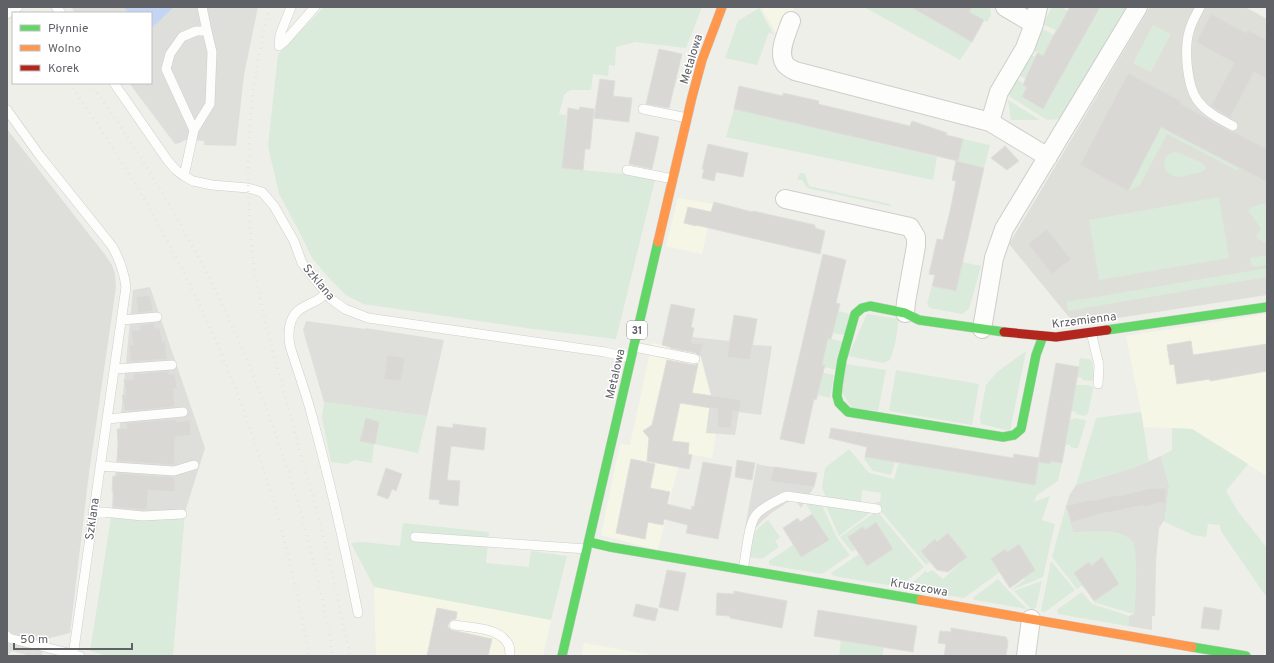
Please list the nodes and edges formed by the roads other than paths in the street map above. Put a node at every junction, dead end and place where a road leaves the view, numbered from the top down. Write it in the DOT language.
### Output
graph roads {
  1 [pos="18,7"];
  2 [pos="202,7"];
  3 [pos="207,7"];
  4 [pos="291,7"];
  5 [pos="315,7"];
  6 [pos="722,7"];
  7 [pos="1005,7"];
  8 [pos="1038,7"];
  9 [pos="1138,7"];
  10 [pos="1200,7"];
  11 [pos="7,14"];
  12 [pos="791,21"];
  13 [pos="1034,24"];
  14 [pos="206,30"];
  15 [pos="115,84"];
  16 [pos="643,109"];
  17 [pos="7,110"];
  18 [pos="687,118"];
  19 [pos="990,122"];
  20 [pos="1233,126"];
  21 [pos="194,130"];
  22 [pos="1048,157"];
  23 [pos="627,170"];
  24 [pos="184,176"];
  25 [pos="673,179"];
  26 [pos="785,198"];
  27 [pos="326,293"];
  28 [pos="1267,307"];
  29 [pos="905,314"];
  30 [pos="157,317"];
  31 [pos="122,320"];
  32 [pos="982,329"];
  33 [pos="1091,332"];
  34 [pos="1043,336"];
  35 [pos="634,347"];
  36 [pos="631,358"];
  37 [pos="695,359"];
  38 [pos="172,365"];
  39 [pos="115,369"];
  40 [pos="1098,384"];
  41 [pos="183,412"];
  42 [pos="107,419"];
  43 [pos="194,465"];
  44 [pos="100,466"];
  45 [pos="877,509"];
  46 [pos="93,511"];
  47 [pos="182,514"];
  48 [pos="414,537"];
  49 [pos="588,546"];
  50 [pos="744,570"];
  51 [pos="358,613"];
  52 [pos="1031,618"];
  53 [pos="454,625"];
  54 [pos="7,636"];
  55 [pos="75,655"];
  56 [pos="510,656"];
  57 [pos="562,656"];
  58 [pos="1026,656"];
  59 [pos="1246,656"];
  1 -- 11 [label="lane"];
  2 -- 14 [label="lane"];
  3 -- 14 [label="lane"];
  4 -- 5 [label="lane"];
  6 -- 18 [label="street, Metalowa / 31"];
  7 -- 13 [label="street"];
  8 -- 13 [label="street"];
  9 -- 22 [label="street"];
  10 -- 20 [label="lane"];
  12 -- 19 [label="street"];
  13 -- 19 [label="street"];
  14 -- 21 [label="lane"];
  14 -- 21 [label="lane"];
  15 -- 24 [label="lane, Szklana"];
  16 -- 18 [label="lane"];
  17 -- 31 [label="lane, Szklana"];
  18 -- 25 [label="street, Metalowa / 31"];
  19 -- 22 [label="street"];
  21 -- 24 [label="lane"];
  22 -- 32 [label="street"];
  23 -- 25 [label="lane"];
  24 -- 27 [label="lane, Szklana"];
  25 -- 35 [label="street, Metalowa / 31"];
  26 -- 29 [label="street"];
  27 -- 36 [label="lane, Szklana"];
  27 -- 51 [label="lane"];
  28 -- 33 [label="street, Krzemienna"];
  29 -- 32 [label="street, Krzemienna"];
  29 -- 34 [label="street, Krzemienna"];
  30 -- 31 [label="lane"];
  31 -- 39 [label="lane, Szklana"];
  32 -- 34 [label="street, Krzemienna"];
  33 -- 34 [label="street, Krzemienna"];
  33 -- 40 [label="lane"];
  35 -- 36 [label="street, Metalowa / 31"];
  35 -- 37 [label="lane"];
  36 -- 49 [label="street, Metalowa / 31"];
  38 -- 39 [label="lane"];
  39 -- 42 [label="lane, Szklana"];
  41 -- 42 [label="lane"];
  42 -- 44 [label="lane, Szklana"];
  43 -- 44 [label="lane"];
  44 -- 46 [label="lane, Szklana"];
  45 -- 50 [label="lane"];
  46 -- 47 [label="lane"];
  46 -- 55 [label="lane, Szklana"];
  48 -- 49 [label="lane"];
  49 -- 50 [label="street, Kruszcowa"];
  49 -- 57 [label="street, Metalowa / 31"];
  50 -- 52 [label="street, Kruszcowa"];
  52 -- 58 [label="street"];
  52 -- 59 [label="street, Kruszcowa"];
  53 -- 56 [label="lane"];
  54 -- 55 [label="lane"];
}
